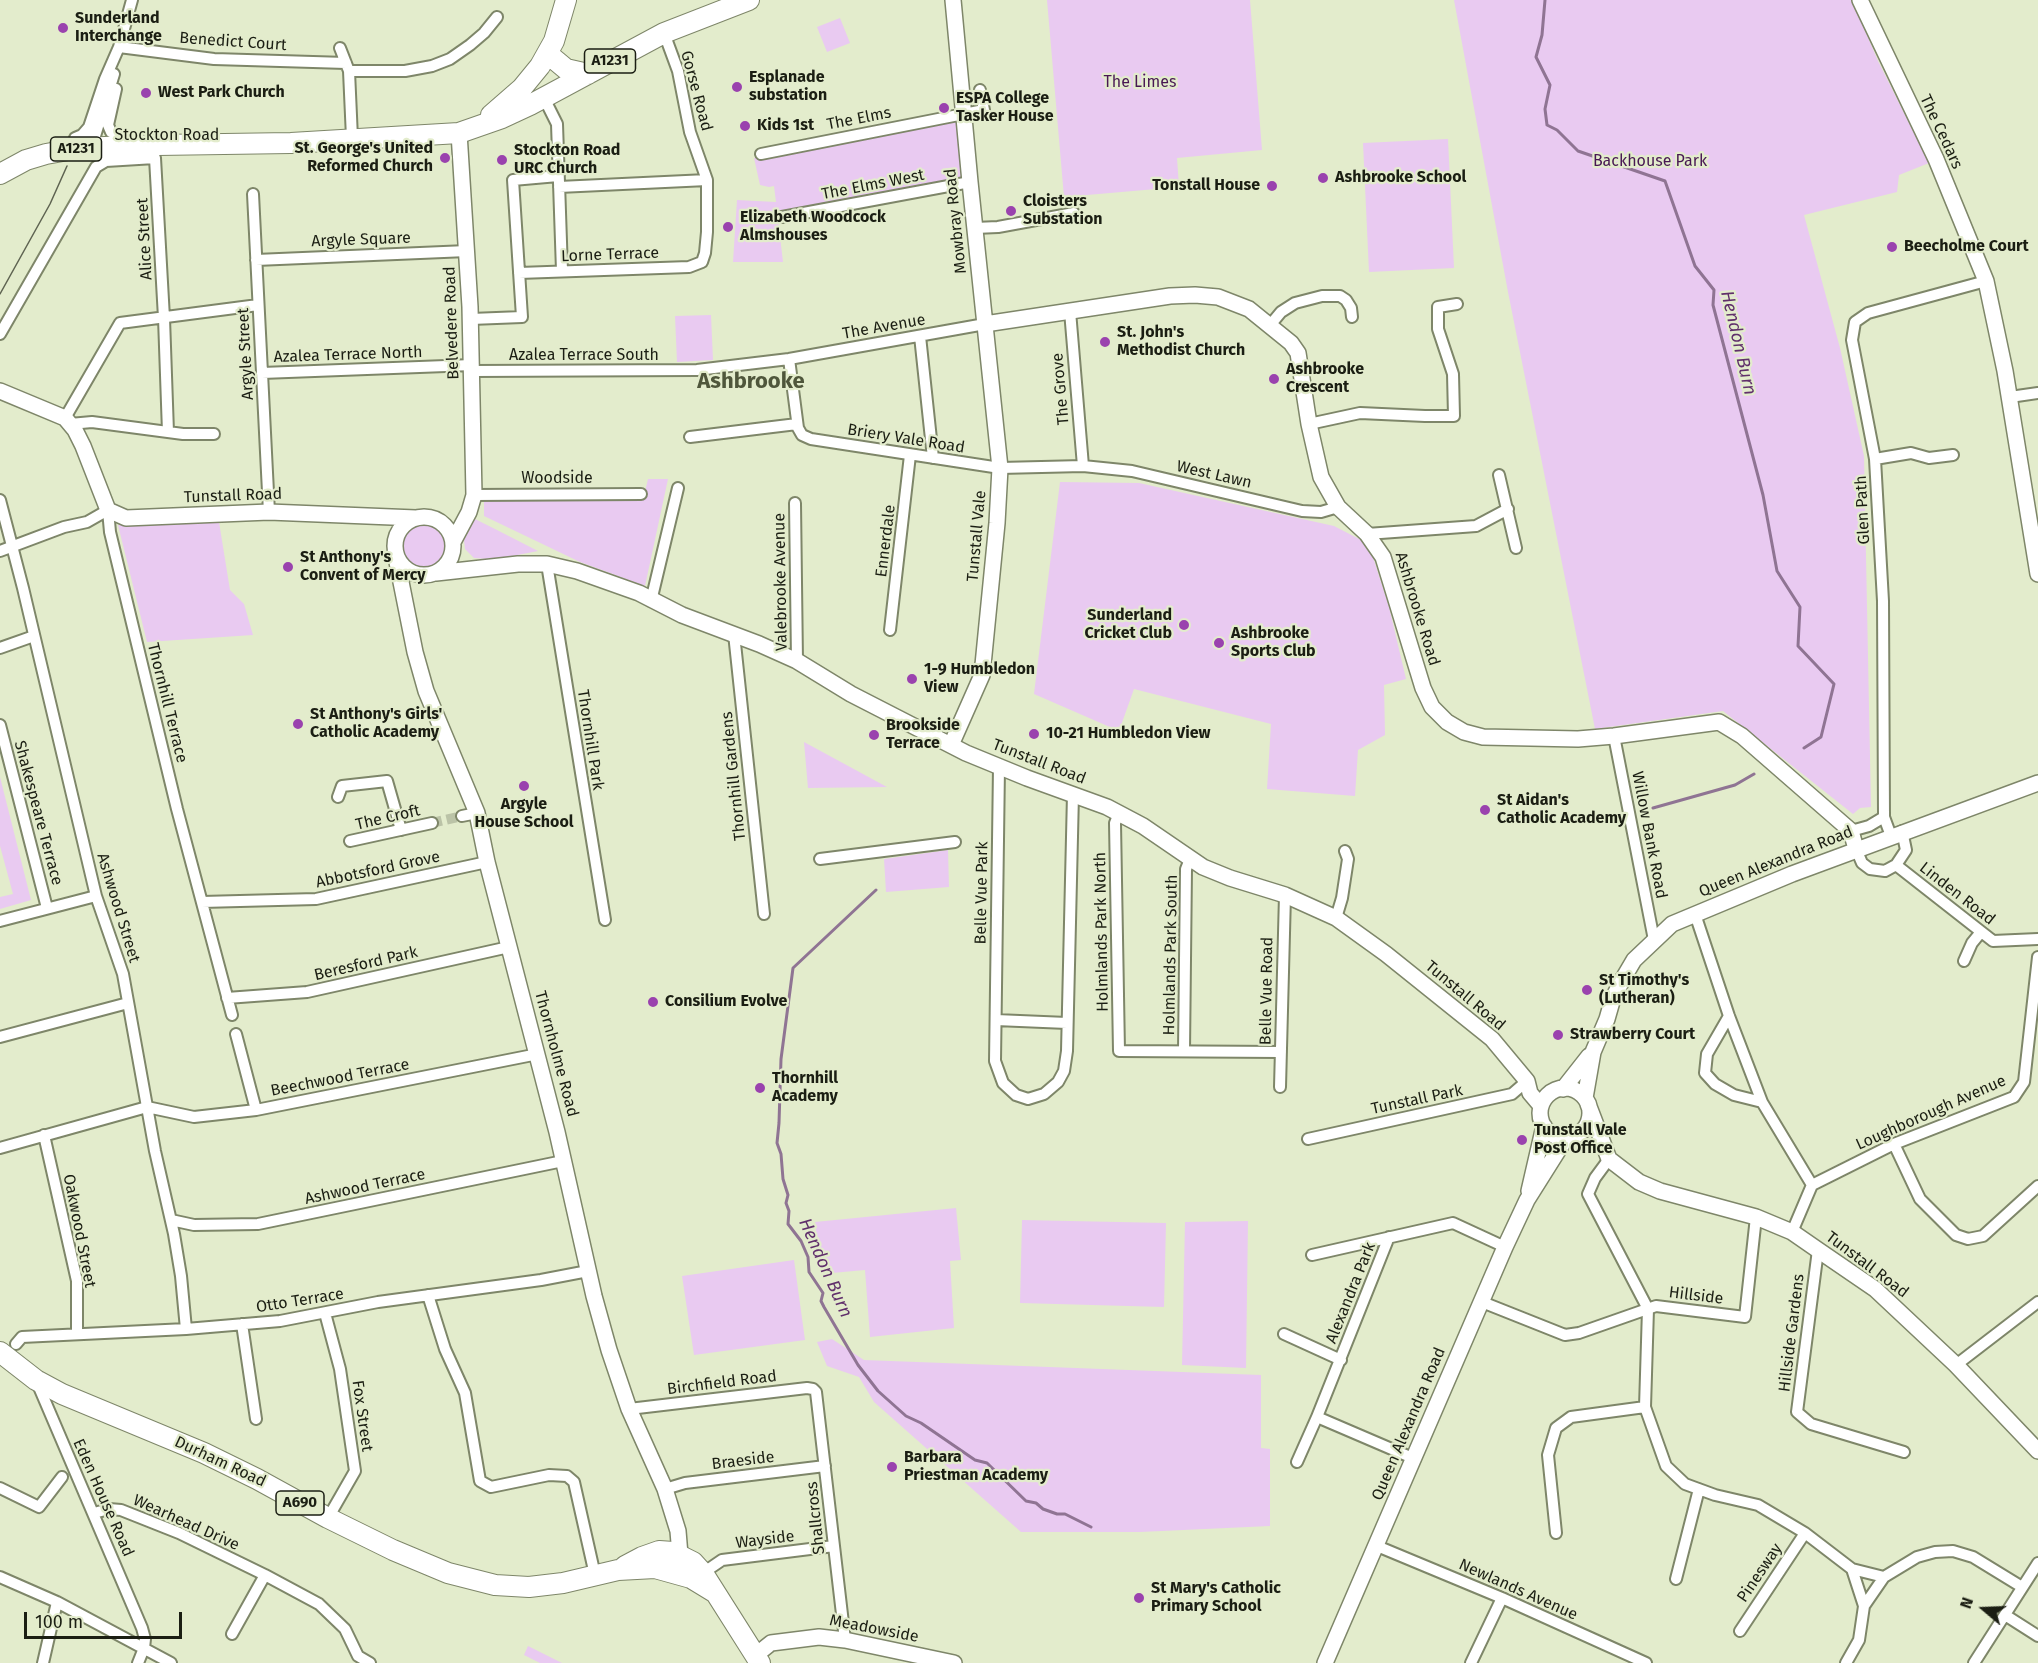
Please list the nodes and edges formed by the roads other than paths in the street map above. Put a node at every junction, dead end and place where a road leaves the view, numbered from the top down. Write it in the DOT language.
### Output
graph roads {
  1 [pos="132,0"];
  2 [pos="566,0"];
  3 [pos="749,0"];
  4 [pos="953,0"];
  5 [pos="1860,0"];
  6 [pos="497,17"];
  7 [pos="664,33"];
  8 [pos="118,47"];
  9 [pos="340,48"];
  10 [pos="548,54"];
  11 [pos="348,67"];
  12 [pos="588,74"];
  13 [pos="110,77"];
  14 [pos="980,90"];
  15 [pos="544,98"];
  16 [pos="964,114"];
  17 [pos="467,130"];
  18 [pos="93,139"];
  19 [pos="346,139"];
  20 [pos="761,154"];
  21 [pos="0,165"];
  22 [pos="0,174"];
  23 [pos="707,180"];
  24 [pos="559,181"];
  25 [pos="970,182"];
  26 [pos="253,194"];
  27 [pos="1074,213"];
  28 [pos="782,218"];
  29 [pos="975,228"];
  30 [pos="467,251"];
  31 [pos="256,260"];
  32 [pos="702,262"];
  33 [pos="562,271"];
  34 [pos="519,273"];
  35 [pos="1986,281"];
  36 [pos="1457,304"];
  37 [pos="258,305"];
  38 [pos="1070,310"];
  39 [pos="1352,317"];
  40 [pos="164,318"];
  41 [pos="471,319"];
  42 [pos="985,324"];
  43 [pos="1270,324"];
  44 [pos="0,334"];
  45 [pos="920,336"];
  46 [pos="789,359"];
  47 [pos="472,368"];
  48 [pos="697,370"];
  49 [pos="262,373"];
  50 [pos="0,391"];
  51 [pos="2038,393"];
  52 [pos="2010,397"];
  53 [pos="67,421"];
  54 [pos="797,424"];
  55 [pos="1309,424"];
  56 [pos="168,432"];
  57 [pos="214,434"];
  58 [pos="690,437"];
  59 [pos="910,455"];
  60 [pos="1953,455"];
  61 [pos="933,458"];
  62 [pos="1875,459"];
  63 [pos="1083,466"];
  64 [pos="1000,468"];
  65 [pos="1499,475"];
  66 [pos="678,488"];
  67 [pos="641,494"];
  68 [pos="474,495"];
  69 [pos="0,500"];
  70 [pos="795,503"];
  71 [pos="1338,507"];
  72 [pos="1508,509"];
  73 [pos="108,510"];
  74 [pos="269,512"];
  75 [pos="470,512"];
  76 [pos="361,515"];
  77 [pos="416,518"];
  78 [pos="438,521"];
  79 [pos="1367,534"];
  80 [pos="453,546"];
  81 [pos="13,548"];
  82 [pos="1516,548"];
  83 [pos="0,551"];
  84 [pos="395,552"];
  85 [pos="547,564"];
  86 [pos="491,567"];
  87 [pos="432,574"];
  88 [pos="2038,574"];
  89 [pos="651,601"];
  90 [pos="406,606"];
  91 [pos="890,630"];
  92 [pos="734,634"];
  93 [pos="34,636"];
  94 [pos="0,648"];
  95 [pos="797,661"];
  96 [pos="0,725"];
  97 [pos="1614,736"];
  98 [pos="951,745"];
  99 [pos="999,767"];
  100 [pos="2038,783"];
  101 [pos="1073,794"];
  102 [pos="338,797"];
  103 [pos="1119,813"];
  104 [pos="1884,817"];
  105 [pos="432,823"];
  106 [pos="401,830"];
  107 [pos="1851,831"];
  108 [pos="1897,834"];
  109 [pos="350,841"];
  110 [pos="955,842"];
  111 [pos="1856,849"];
  112 [pos="1344,851"];
  113 [pos="820,859"];
  114 [pos="1190,859"];
  115 [pos="487,862"];
  116 [pos="1896,865"];
  117 [pos="1285,895"];
  118 [pos="96,896"];
  119 [pos="202,902"];
  120 [pos="47,908"];
  121 [pos="764,914"];
  122 [pos="1695,914"];
  123 [pos="1336,918"];
  124 [pos="605,920"];
  125 [pos="0,921"];
  126 [pos="1981,932"];
  127 [pos="2038,939"];
  128 [pos="1654,940"];
  129 [pos="509,947"];
  130 [pos="2038,957"];
  131 [pos="1965,961"];
  132 [pos="227,998"];
  133 [pos="128,1003"];
  134 [pos="232,1015"];
  135 [pos="1729,1016"];
  136 [pos="996,1020"];
  137 [pos="1067,1023"];
  138 [pos="236,1034"];
  139 [pos="0,1037"];
  140 [pos="1184,1051"];
  141 [pos="1281,1052"];
  142 [pos="1593,1052"];
  143 [pos="538,1054"];
  144 [pos="1527,1081"];
  145 [pos="1280,1087"];
  146 [pos="1559,1089"];
  147 [pos="1587,1101"];
  148 [pos="1762,1102"];
  149 [pos="1541,1106"];
  150 [pos="147,1107"];
  151 [pos="256,1110"];
  152 [pos="1544,1126"];
  153 [pos="44,1135"];
  154 [pos="1571,1137"];
  155 [pos="1308,1139"];
  156 [pos="1894,1144"];
  157 [pos="0,1148"];
  158 [pos="1607,1156"];
  159 [pos="563,1161"];
  160 [pos="1812,1185"];
  161 [pos="2038,1186"];
  162 [pos="1527,1200"];
  163 [pos="1756,1217"];
  164 [pos="171,1220"];
  165 [pos="1792,1232"];
  166 [pos="1389,1237"];
  167 [pos="1505,1247"];
  168 [pos="1818,1250"];
  169 [pos="1312,1254"];
  170 [pos="588,1271"];
  171 [pos="428,1295"];
  172 [pos="1482,1302"];
  173 [pos="2038,1302"];
  174 [pos="1648,1309"];
  175 [pos="325,1313"];
  176 [pos="242,1324"];
  177 [pos="186,1329"];
  178 [pos="76,1333"];
  179 [pos="1284,1334"];
  180 [pos="8,1348"];
  181 [pos="1341,1360"];
  182 [pos="1956,1365"];
  183 [pos="36,1380"];
  184 [pos="816,1392"];
  185 [pos="1645,1407"];
  186 [pos="629,1409"];
  187 [pos="1317,1417"];
  188 [pos="256,1419"];
  189 [pos="2038,1451"];
  190 [pos="1904,1452"];
  191 [pos="1415,1459"];
  192 [pos="1297,1462"];
  193 [pos="825,1466"];
  194 [pos="62,1477"];
  195 [pos="0,1488"];
  196 [pos="664,1489"];
  197 [pos="1699,1489"];
  198 [pos="94,1513"];
  199 [pos="328,1518"];
  200 [pos="1556,1533"];
  201 [pos="1805,1533"];
  202 [pos="834,1546"];
  203 [pos="1377,1546"];
  204 [pos="674,1553"];
  205 [pos="2038,1563"];
  206 [pos="1852,1569"];
  207 [pos="618,1570"];
  208 [pos="693,1574"];
  209 [pos="265,1575"];
  210 [pos="595,1575"];
  211 [pos="0,1577"];
  212 [pos="1884,1577"];
  213 [pos="1676,1579"];
  214 [pos="2022,1587"];
  215 [pos="1502,1598"];
  216 [pos="57,1602"];
  217 [pos="1863,1606"];
  218 [pos="2005,1615"];
  219 [pos="1740,1630"];
  220 [pos="232,1634"];
  221 [pos="2038,1636"];
  222 [pos="845,1640"];
  223 [pos="144,1648"];
  224 [pos="754,1660"];
  225 [pos="43,1663"];
  226 [pos="138,1663"];
  227 [pos="171,1663"];
  228 [pos="370,1663"];
  229 [pos="954,1663"];
  230 [pos="1325,1663"];
  231 [pos="1471,1663"];
  232 [pos="1646,1663"];
  233 [pos="1846,1663"];
  234 [pos="1974,1663"];
  1 -- 8 [label="street"];
  2 -- 10 [label="highway"];
  3 -- 7 [label="highway, Stockton Road / A1231"];
  4 -- 16 [label="street, Mowbray Road"];
  5 -- 35 [label="street, The Cedars"];
  6 -- 11 [label="street, Benedict Court"];
  7 -- 12 [label="highway, Stockton Road / A1231"];
  7 -- 23 [label="street, Gorse Road"];
  8 -- 11 [label="street, Benedict Court"];
  8 -- 13 [label="street"];
  9 -- 11 [label="street"];
  10 -- 12 [label="highway, A1231"];
  10 -- 17 [label="highway"];
  11 -- 19 [label="street"];
  12 -- 15 [label="highway, Stockton Road / A1231"];
  13 -- 18 [label="street"];
  13 -- 18 [label="street"];
  14 -- 16 [label="street"];
  15 -- 17 [label="highway, Stockton Road / A1231"];
  15 -- 24 [label="street"];
  16 -- 20 [label="street, The Elms"];
  16 -- 25 [label="street, Mowbray Road"];
  17 -- 19 [label="highway, Stockton Road / A1231"];
  17 -- 30 [label="street, Belvedere Road"];
  18 -- 19 [label="highway, Stockton Road / A1231"];
  18 -- 21 [label="highway, Stockton Road / A1231"];
  18 -- 22 [label="highway, Stockton Road / A1231"];
  23 -- 24 [label="street"];
  23 -- 32 [label="street, Gorse Road"];
  24 -- 33 [label="street"];
  24 -- 34 [label="street"];
  25 -- 28 [label="street, The Elms West"];
  25 -- 29 [label="street, Mowbray Road"];
  26 -- 31 [label="street, Argyle Street"];
  27 -- 29 [label="street"];
  29 -- 42 [label="street, Mowbray Road"];
  30 -- 31 [label="street, Argyle Square"];
  30 -- 41 [label="street, Belvedere Road"];
  31 -- 37 [label="street, Argyle Street"];
  32 -- 33 [label="street, Lorne Terrace"];
  33 -- 34 [label="street, Lorne Terrace"];
  34 -- 41 [label="street"];
  35 -- 52 [label="street, The Cedars"];
  35 -- 62 [label="street, Glen Path"];
  36 -- 55 [label="street"];
  37 -- 40 [label="street"];
  37 -- 49 [label="street, Argyle Street"];
  38 -- 42 [label="street, Ashbrooke Road"];
  38 -- 43 [label="street, Ashbrooke Road"];
  38 -- 63 [label="street, The Grove"];
  39 -- 43 [label="street"];
  40 -- 44 [label="street, Alice Street"];
  40 -- 53 [label="street"];
  40 -- 56 [label="street, Alice Street"];
  41 -- 47 [label="street, Belvedere Road"];
  42 -- 45 [label="street, The Avenue"];
  42 -- 64 [label="street, Tunstall Vale"];
  43 -- 55 [label="street, Ashbrooke Road"];
  45 -- 46 [label="street, The Avenue"];
  45 -- 61 [label="street"];
  46 -- 48 [label="street, The Avenue"];
  46 -- 54 [label="street"];
  47 -- 48 [label="street, Azalea Terrace South"];
  47 -- 49 [label="street, Azalea Terrace North"];
  47 -- 68 [label="street, Belvedere Road"];
  49 -- 74 [label="street, Argyle Street"];
  50 -- 53 [label="street"];
  51 -- 52 [label="street"];
  52 -- 88 [label="street, The Cedars"];
  53 -- 56 [label="street"];
  53 -- 73 [label="street"];
  54 -- 58 [label="street"];
  54 -- 59 [label="street, Briery Vale Road"];
  55 -- 71 [label="street, Ashbrooke Road"];
  56 -- 57 [label="street"];
  59 -- 61 [label="street, Briery Vale Road"];
  59 -- 91 [label="street, Ennerdale"];
  60 -- 62 [label="street"];
  61 -- 64 [label="street, Briery Vale Road"];
  62 -- 104 [label="street, Glen Path"];
  63 -- 64 [label="street, Briery Vale Road"];
  63 -- 71 [label="street, West Lawn"];
  64 -- 98 [label="street, Tunstall Vale"];
  65 -- 72 [label="street"];
  66 -- 89 [label="street"];
  67 -- 68 [label="street, Woodside"];
  68 -- 75 [label="street, Belvedere Road"];
  69 -- 81 [label="street, Ashwood Street"];
  70 -- 95 [label="street, Valebrooke Avenue"];
  71 -- 79 [label="street, Ashbrooke Road"];
  72 -- 79 [label="street"];
  72 -- 82 [label="street"];
  73 -- 74 [label="street, Tunstall Road"];
  73 -- 81 [label="street"];
  73 -- 119 [label="street, Thornhill Terrace"];
  74 -- 76 [label="street, Tunstall Road"];
  75 -- 78 [label="street"];
  75 -- 80 [label="street, Belvedere Road"];
  76 -- 77 [label="street, Tunstall Road"];
  76 -- 84 [label="street, Tunstall Road"];
  77 -- 78 [label="street"];
  77 -- 84 [label="street"];
  78 -- 80 [label="street"];
  79 -- 97 [label="street, Ashbrooke Road"];
  80 -- 86 [label="street, Tunstall Road"];
  80 -- 87 [label="street"];
  81 -- 83 [label="street"];
  81 -- 93 [label="street, Ashwood Street"];
  84 -- 87 [label="street"];
  84 -- 90 [label="street, Thornholme Road"];
  85 -- 86 [label="street, Tunstall Road"];
  85 -- 89 [label="street, Tunstall Road"];
  85 -- 124 [label="street, Thornhill Park"];
  86 -- 87 [label="street, Tunstall Road"];
  87 -- 90 [label="street"];
  89 -- 92 [label="street, Tunstall Road"];
  90 -- 115 [label="street, Thornholme Road"];
  92 -- 95 [label="street, Tunstall Road"];
  92 -- 121 [label="street, Thornhill Gardens"];
  93 -- 94 [label="street"];
  93 -- 118 [label="street, Ashwood Street"];
  95 -- 98 [label="street, Tunstall Road"];
  96 -- 120 [label="street, Shakespeare Terrace"];
  97 -- 107 [label="street, Ashbrooke Road"];
  97 -- 128 [label="street, Willow Bank Road"];
  98 -- 99 [label="street, Tunstall Road"];
  99 -- 101 [label="street, Tunstall Road"];
  99 -- 136 [label="street, Belle Vue Park"];
  100 -- 108 [label="street, Queen Alexandra Road"];
  101 -- 103 [label="street, Tunstall Road"];
  101 -- 137 [label="street"];
  102 -- 106 [label="street"];
  103 -- 114 [label="street, Tunstall Road"];
  103 -- 140 [label="street, Holmlands Park North"];
  104 -- 107 [label="street"];
  104 -- 108 [label="street, Glen Path"];
  105 -- 106 [label="street, The Croft"];
  106 -- 109 [label="street, The Croft"];
  107 -- 111 [label="street"];
  108 -- 111 [label="street, Queen Alexandra Road"];
  108 -- 116 [label="street"];
  110 -- 113 [label="street"];
  111 -- 116 [label="street"];
  111 -- 122 [label="street, Queen Alexandra Road"];
  112 -- 123 [label="street"];
  114 -- 117 [label="street, Tunstall Road"];
  114 -- 140 [label="street, Holmlands Park South"];
  115 -- 119 [label="street, Abbotsford Grove"];
  115 -- 129 [label="street, Thornholme Road"];
  116 -- 126 [label="street, Linden Road"];
  117 -- 123 [label="street, Tunstall Road"];
  117 -- 141 [label="street, Belle Vue Road"];
  118 -- 120 [label="street"];
  118 -- 133 [label="street, Ashwood Street"];
  119 -- 132 [label="street, Thornhill Terrace"];
  120 -- 125 [label="street"];
  122 -- 128 [label="street, Queen Alexandra Road"];
  122 -- 135 [label="street"];
  123 -- 144 [label="street, Tunstall Road"];
  126 -- 127 [label="street, Linden Road"];
  126 -- 131 [label="street"];
  128 -- 142 [label="street, Queen Alexandra Road"];
  129 -- 132 [label="street, Beresford Park"];
  129 -- 143 [label="street, Thornholme Road"];
  130 -- 156 [label="street, Loughborough Avenue"];
  132 -- 134 [label="street, Thornhill Terrace"];
  133 -- 139 [label="street"];
  133 -- 150 [label="street, Ashwood Street"];
  135 -- 148 [label="street"];
  135 -- 148 [label="street"];
  136 -- 137 [label="street"];
  136 -- 137 [label="street"];
  138 -- 151 [label="street"];
  140 -- 141 [label="street"];
  141 -- 145 [label="street, Belle Vue Road"];
  142 -- 146 [label="street, Queen Alexandra Road"];
  142 -- 147 [label="street, Queen Alexandra Road"];
  143 -- 151 [label="street, Beechwood Terrace"];
  143 -- 159 [label="street, Thornholme Road"];
  144 -- 146 [label="street"];
  144 -- 149 [label="street, Tunstall Road"];
  144 -- 155 [label="street, Tunstall Park"];
  146 -- 147 [label="street"];
  146 -- 149 [label="street, Queen Alexandra Road"];
  147 -- 154 [label="street, Queen Alexandra Road"];
  147 -- 158 [label="street"];
  148 -- 160 [label="street"];
  149 -- 152 [label="street, Queen Alexandra Road"];
  150 -- 151 [label="street, Beechwood Terrace"];
  150 -- 153 [label="street"];
  150 -- 164 [label="street, Ashwood Street"];
  152 -- 154 [label="street"];
  152 -- 162 [label="street, Queen Alexandra Road"];
  153 -- 157 [label="street"];
  153 -- 178 [label="street, Oakwood Street"];
  154 -- 158 [label="street, Tunstall Road"];
  154 -- 162 [label="street, Queen Alexandra Road"];
  156 -- 160 [label="street, Loughborough Avenue"];
  156 -- 161 [label="street"];
  158 -- 163 [label="street, Tunstall Road"];
  158 -- 174 [label="street"];
  159 -- 164 [label="street, Ashwood Terrace"];
  159 -- 170 [label="street, Thornholme Road"];
  160 -- 165 [label="street"];
  162 -- 167 [label="street, Queen Alexandra Road"];
  163 -- 165 [label="street, Tunstall Road"];
  163 -- 174 [label="street, Hillside"];
  164 -- 177 [label="street, Ashwood Street"];
  165 -- 168 [label="street, Tunstall Road"];
  166 -- 167 [label="street, Alexandra Park"];
  166 -- 169 [label="street, Alexandra Park"];
  166 -- 181 [label="street, Alexandra Park"];
  167 -- 172 [label="street, Queen Alexandra Road"];
  168 -- 182 [label="street, Tunstall Road"];
  168 -- 190 [label="street, Hillside Gardens"];
  170 -- 171 [label="street, Otto Terrace"];
  170 -- 186 [label="street, Thornholme Road"];
  171 -- 175 [label="street, Otto Terrace"];
  171 -- 210 [label="street"];
  172 -- 174 [label="street, Hillside"];
  172 -- 191 [label="street, Queen Alexandra Road"];
  173 -- 182 [label="street"];
  174 -- 185 [label="street"];
  175 -- 176 [label="street, Otto Terrace"];
  175 -- 199 [label="street, Fox Street"];
  176 -- 177 [label="street, Otto Terrace"];
  176 -- 188 [label="street"];
  177 -- 178 [label="street, Otto Terrace"];
  178 -- 180 [label="street, Otto Terrace"];
  179 -- 181 [label="street, Alexandra Park"];
  180 -- 183 [label="highway, Durham Road / A690"];
  181 -- 187 [label="street, Alexandra Park"];
  182 -- 189 [label="street, Tunstall Road"];
  183 -- 198 [label="street, Eden House Road"];
  183 -- 199 [label="highway, Durham Road / A690"];
  184 -- 186 [label="street, Birchfield Road"];
  184 -- 193 [label="street, Shallcross"];
  185 -- 197 [label="street"];
  185 -- 200 [label="street"];
  186 -- 196 [label="street, Thornholme Road"];
  187 -- 191 [label="street"];
  187 -- 192 [label="street, Alexandra Park"];
  191 -- 203 [label="street, Queen Alexandra Road"];
  193 -- 196 [label="street, Braeside"];
  193 -- 202 [label="street, Shallcross"];
  194 -- 195 [label="street"];
  196 -- 204 [label="street, Thornholme Road"];
  197 -- 201 [label="street"];
  197 -- 213 [label="street"];
  198 -- 209 [label="street, Wearhead Drive"];
  198 -- 223 [label="street, Eden House Road"];
  199 -- 210 [label="highway, Durham Road / A690"];
  201 -- 206 [label="street"];
  201 -- 219 [label="street, Pinesway"];
  202 -- 208 [label="street, Wayside"];
  202 -- 222 [label="street, Shallcross"];
  203 -- 215 [label="street, Newlands Avenue"];
  203 -- 230 [label="street, Queen Alexandra Road"];
  204 -- 207 [label="highway, Durham Road / A690"];
  204 -- 208 [label="highway, Durham Road / A690"];
  205 -- 214 [label="street"];
  206 -- 212 [label="street"];
  206 -- 217 [label="street"];
  207 -- 208 [label="highway, Durham Road / A690"];
  207 -- 210 [label="highway, Durham Road / A690"];
  208 -- 224 [label="highway, Durham Road / A690"];
  209 -- 220 [label="street"];
  209 -- 228 [label="street, Wearhead Drive"];
  211 -- 216 [label="street"];
  212 -- 214 [label="street"];
  212 -- 217 [label="street"];
  214 -- 218 [label="street"];
  215 -- 231 [label="street"];
  215 -- 232 [label="street, Newlands Avenue"];
  216 -- 223 [label="street"];
  216 -- 225 [label="street"];
  217 -- 233 [label="street"];
  218 -- 221 [label="street"];
  218 -- 234 [label="street"];
  222 -- 224 [label="street, Meadowside"];
  222 -- 229 [label="street, Meadowside"];
  223 -- 226 [label="street"];
  223 -- 227 [label="street"];
}
